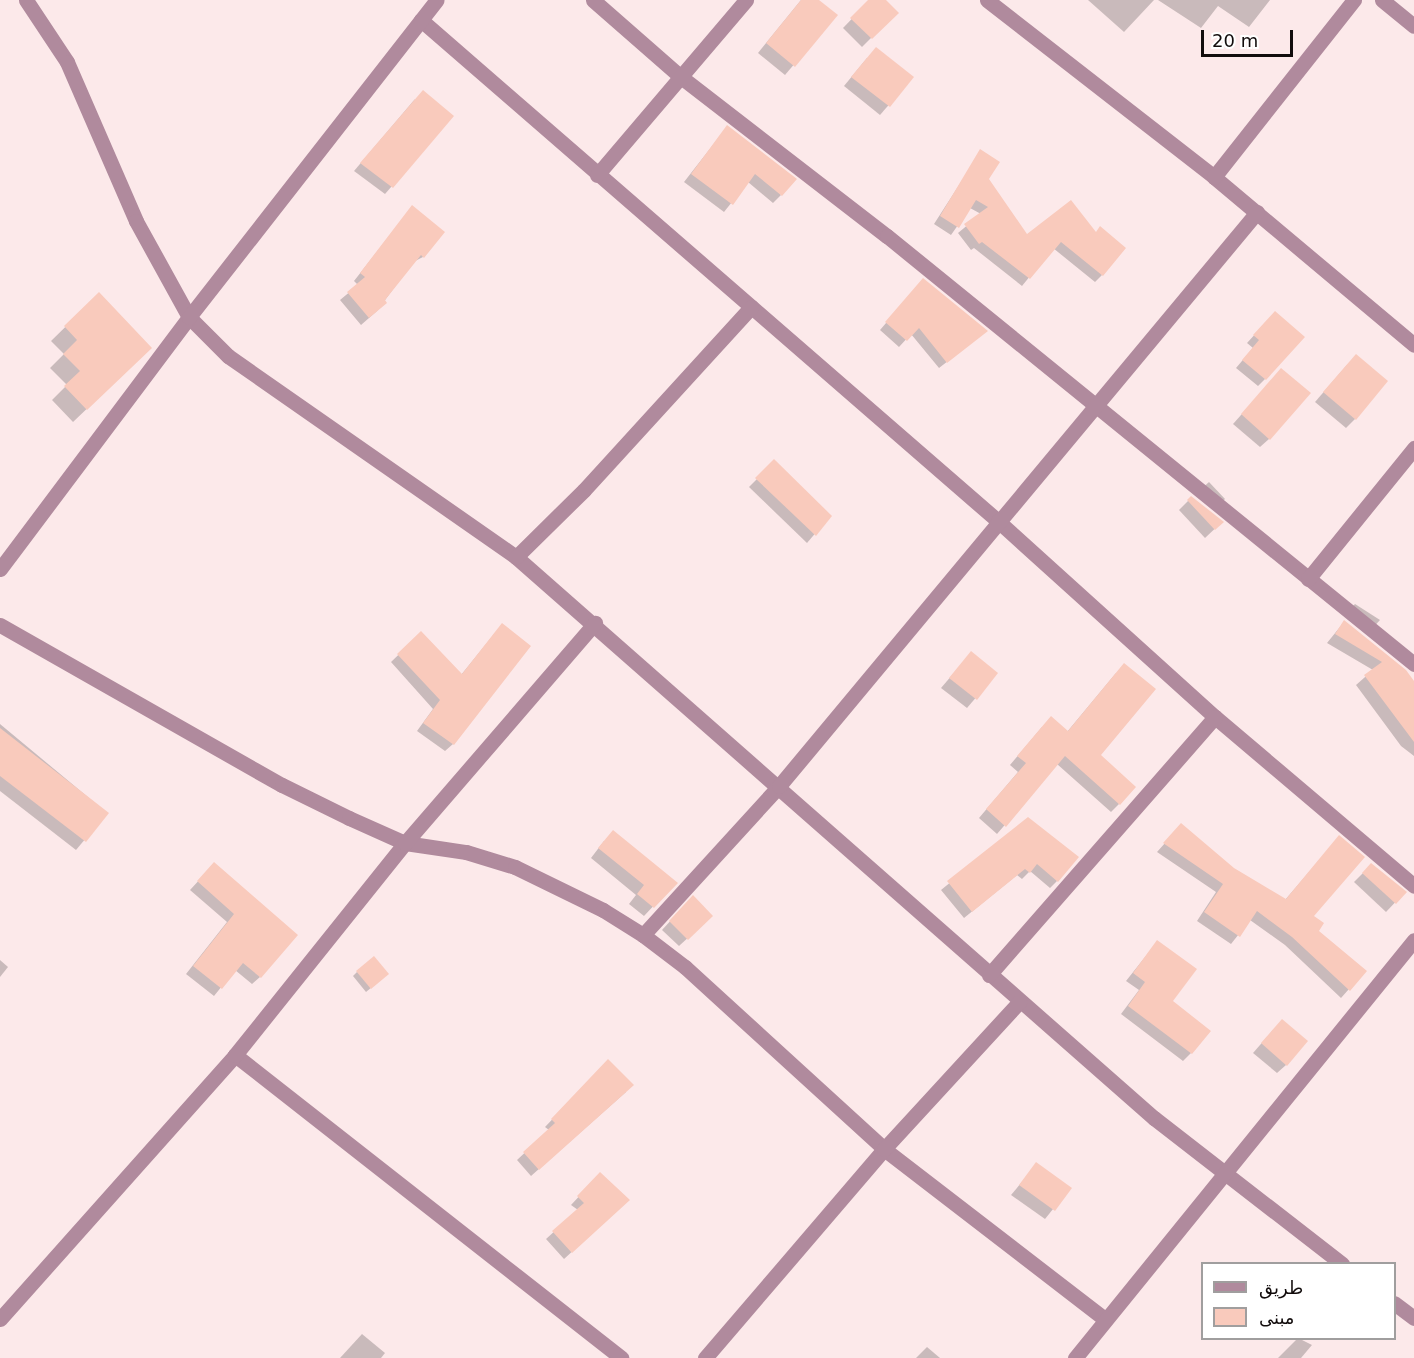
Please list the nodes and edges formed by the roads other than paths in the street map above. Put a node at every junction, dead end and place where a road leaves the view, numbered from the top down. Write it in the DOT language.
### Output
graph roads {
  1 [pos="26,0"];
  2 [pos="437,0"];
  3 [pos="593,0"];
  4 [pos="746,0"];
  5 [pos="988,0"];
  6 [pos="1354,0"];
  7 [pos="1382,0"];
  8 [pos="421,20"];
  9 [pos="1414,26"];
  10 [pos="681,77"];
  11 [pos="597,175"];
  12 [pos="1214,177"];
  13 [pos="1257,212"];
  14 [pos="751,307"];
  15 [pos="189,317"];
  16 [pos="1414,345"];
  17 [pos="1096,408"];
  18 [pos="1414,448"];
  19 [pos="998,521"];
  20 [pos="516,556"];
  21 [pos="0,568"];
  22 [pos="1308,579"];
  23 [pos="595,623"];
  24 [pos="0,626"];
  25 [pos="1414,664"];
  26 [pos="1215,717"];
  27 [pos="779,786"];
  28 [pos="405,843"];
  29 [pos="1414,886"];
  30 [pos="643,935"];
  31 [pos="1414,940"];
  32 [pos="989,975"];
  33 [pos="1019,1002"];
  34 [pos="235,1055"];
  35 [pos="884,1149"];
  36 [pos="1222,1174"];
  37 [pos="1340,1262"];
  38 [pos="1396,1304"];
  39 [pos="1414,1318"];
  40 [pos="0,1319"];
  41 [pos="1105,1319"];
  42 [pos="621,1358"];
  43 [pos="705,1358"];
  44 [pos="1075,1358"];
  1 -- 15 [label="street"];
  2 -- 8 [label="street"];
  3 -- 10 [label="street"];
  4 -- 10 [label="street"];
  5 -- 12 [label="street"];
  6 -- 12 [label="street"];
  7 -- 9 [label="street"];
  8 -- 11 [label="street"];
  8 -- 15 [label="street"];
  10 -- 11 [label="street"];
  10 -- 17 [label="street"];
  11 -- 14 [label="street"];
  12 -- 13 [label="street"];
  13 -- 16 [label="street"];
  13 -- 17 [label="street"];
  14 -- 19 [label="street"];
  14 -- 20 [label="street"];
  15 -- 20 [label="street"];
  15 -- 21 [label="street"];
  17 -- 19 [label="street"];
  17 -- 22 [label="street"];
  18 -- 22 [label="street"];
  19 -- 26 [label="street"];
  19 -- 27 [label="street"];
  20 -- 23 [label="street"];
  22 -- 25 [label="street"];
  23 -- 27 [label="street"];
  23 -- 28 [label="street"];
  24 -- 28 [label="street"];
  26 -- 29 [label="street"];
  26 -- 32 [label="street"];
  27 -- 30 [label="street"];
  27 -- 32 [label="street"];
  28 -- 30 [label="street"];
  28 -- 34 [label="street"];
  30 -- 35 [label="street"];
  31 -- 36 [label="street"];
  32 -- 33 [label="street"];
  33 -- 35 [label="street"];
  33 -- 36 [label="street"];
  34 -- 40 [label="street"];
  34 -- 42 [label="street"];
  35 -- 41 [label="street"];
  35 -- 43 [label="street"];
  36 -- 37 [label="street"];
  36 -- 41 [label="street"];
  38 -- 39 [label="street"];
  41 -- 44 [label="street"];
}
